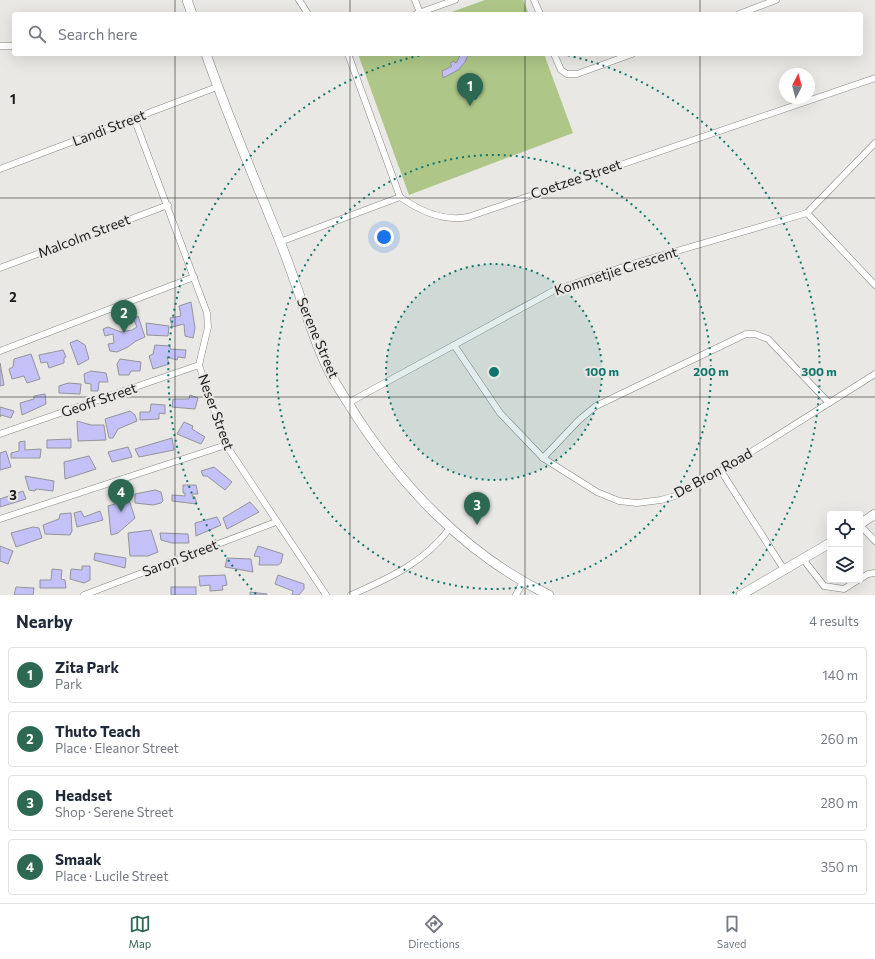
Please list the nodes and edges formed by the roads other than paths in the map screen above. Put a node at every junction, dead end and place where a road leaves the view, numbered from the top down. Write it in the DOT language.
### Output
graph roads {
  1 [pos="187,0"];
  2 [pos="299,0"];
  3 [pos="415,0"];
  4 [pos="455,0"];
  5 [pos="534,0"];
  6 [pos="776,0"];
  7 [pos="191,12"];
  8 [pos="307,12"];
  9 [pos="418,12"];
  10 [pos="421,12"];
  11 [pos="539,12"];
  12 [pos="744,12"];
  13 [pos="0,46"];
  14 [pos="12,46"];
  15 [pos="207,56"];
  16 [pos="349,56"];
  17 [pos="555,56"];
  18 [pos="626,56"];
  19 [pos="875,78"];
  20 [pos="217,87"];
  21 [pos="134,118"];
  22 [pos="875,143"];
  23 [pos="0,169"];
  24 [pos="400,197"];
  25 [pos="168,205"];
  26 [pos="807,213"];
  27 [pos="280,242"];
  28 [pos="0,268"];
  29 [pos="194,277"];
  30 [pos="875,285"];
  31 [pos="454,345"];
  32 [pos="0,351"];
  33 [pos="199,366"];
  34 [pos="875,374"];
  35 [pos="348,403"];
  36 [pos="829,403"];
  37 [pos="0,434"];
  38 [pos="226,445"];
  39 [pos="543,458"];
  40 [pos="722,471"];
  41 [pos="875,514"];
  42 [pos="0,519"];
  43 [pos="276,522"];
  44 [pos="863,523"];
  45 [pos="450,528"];
  46 [pos="863,528"];
  47 [pos="875,541"];
  48 [pos="827,545"];
  49 [pos="804,559"];
  50 [pos="785,571"];
  51 [pos="875,573"];
  52 [pos="863,577"];
  53 [pos="523,582"];
  54 [pos="853,583"];
  55 [pos="84,595"];
  56 [pos="326,595"];
  57 [pos="351,595"];
  58 [pos="516,595"];
  59 [pos="549,595"];
  60 [pos="741,595"];
  1 -- 7 [label="street"];
  2 -- 8 [label="street"];
  3 -- 9 [label="street"];
  4 -- 10 [label="street"];
  5 -- 11 [label="street"];
  6 -- 12 [label="street"];
  13 -- 14 [label="street"];
  15 -- 20 [label="street, Serene Street"];
  16 -- 24 [label="street"];
  17 -- 18 [label="street"];
  19 -- 24 [label="street, Coetzee Street"];
  20 -- 21 [label="street, Landi Street"];
  20 -- 27 [label="street, Serene Street"];
  21 -- 23 [label="street, Landi Street"];
  21 -- 25 [label="street, Neser Street"];
  22 -- 26 [label="street"];
  24 -- 27 [label="street"];
  25 -- 28 [label="street, Malcolm Street"];
  25 -- 29 [label="street, Neser Street"];
  26 -- 30 [label="street"];
  26 -- 31 [label="street, Kommetjie Crescent"];
  27 -- 35 [label="street, Serene Street"];
  29 -- 32 [label="street"];
  29 -- 33 [label="street, Neser Street"];
  31 -- 35 [label="street, Kommetjie Crescent"];
  31 -- 39 [label="street, De Bron Road"];
  33 -- 37 [label="street, Geoff Street"];
  33 -- 38 [label="street, Neser Street"];
  34 -- 36 [label="street, De Bron Road"];
  35 -- 45 [label="street, Serene Street"];
  36 -- 39 [label="street"];
  36 -- 40 [label="street, De Bron Road"];
  38 -- 42 [label="street"];
  38 -- 43 [label="street, Neser Street"];
  39 -- 40 [label="street, De Bron Road"];
  40 -- 50 [label="street"];
  41 -- 44 [label="street"];
  43 -- 55 [label="street, Saron Street"];
  43 -- 56 [label="street, Neser Street"];
  45 -- 53 [label="street, Serene Street"];
  45 -- 57 [label="street"];
  46 -- 47 [label="street"];
  48 -- 49 [label="street"];
  49 -- 50 [label="street"];
  49 -- 54 [label="street"];
  50 -- 60 [label="street"];
  51 -- 52 [label="street"];
  53 -- 58 [label="street"];
  53 -- 59 [label="street, Serene Street"];
}
